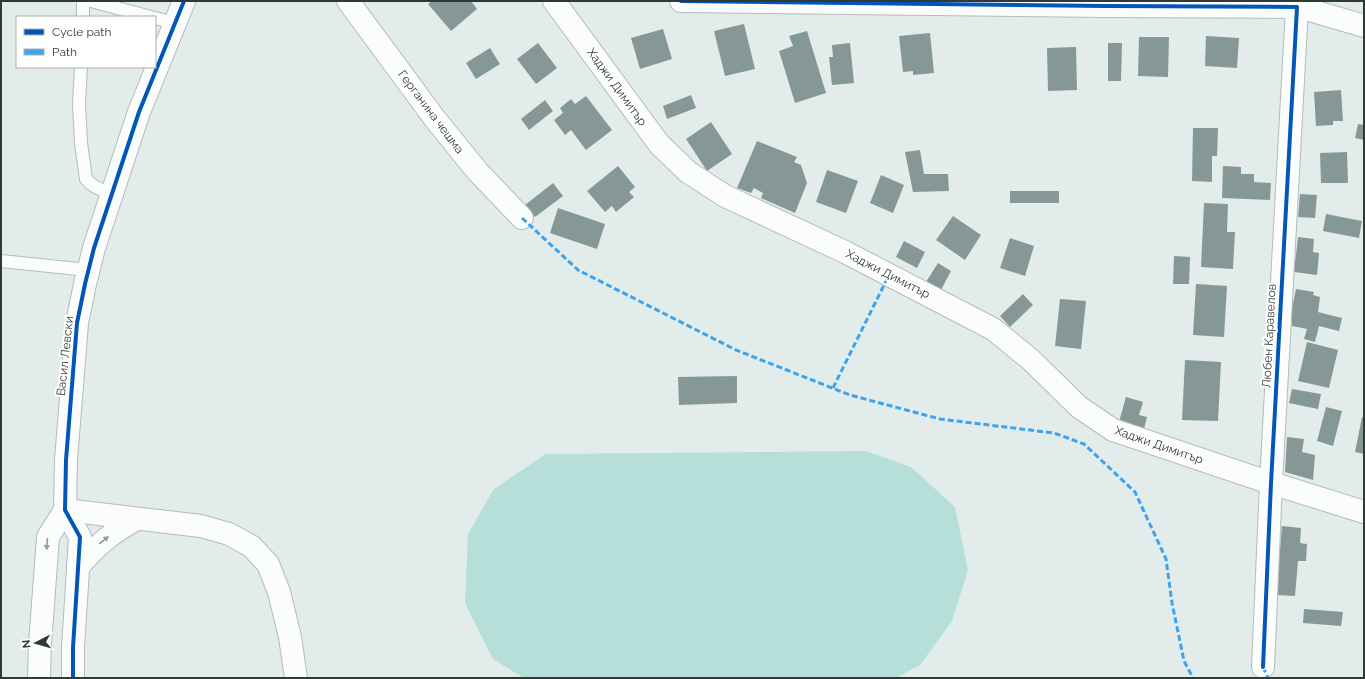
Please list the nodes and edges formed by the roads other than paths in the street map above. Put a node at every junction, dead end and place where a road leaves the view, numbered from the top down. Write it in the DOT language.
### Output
graph roads {
  1 [pos="83,1"];
  2 [pos="91,1"];
  3 [pos="184,1"];
  4 [pos="348,1"];
  5 [pos="554,1"];
  6 [pos="681,1"];
  7 [pos="1287,4"];
  8 [pos="82,16"];
  9 [pos="147,16"];
  10 [pos="165,21"];
  11 [pos="1364,26"];
  12 [pos="156,51"];
  13 [pos="81,68"];
  14 [pos="151,68"];
  15 [pos="112,194"];
  16 [pos="522,218"];
  17 [pos="1,261"];
  18 [pos="88,270"];
  19 [pos="1271,483"];
  20 [pos="65,510"];
  21 [pos="1364,512"];
  22 [pos="137,519"];
  23 [pos="78,567"];
  24 [pos="1263,667"];
  25 [pos="40,678"];
  26 [pos="73,678"];
  27 [pos="296,678"];
  1 -- 8 [label="lane"];
  2 -- 9 [label="lane"];
  3 -- 10 [label="main road, Васил Левски"];
  4 -- 16 [label="main road, Герганина чешма"];
  5 -- 19 [label="main road, Хаджи Димитър"];
  6 -- 7 [label="main road"];
  7 -- 11 [label="main road"];
  7 -- 19 [label="main road, Любен Каравелов"];
  10 -- 12 [label="main road, Васил Левски"];
  13 -- 15 [label="lane"];
  14 -- 15 [label="main road, Васил Левски"];
  15 -- 18 [label="main road, Васил Левски"];
  17 -- 18 [label="lane"];
  18 -- 20 [label="main road, Васил Левски"];
  19 -- 21 [label="main road, Хаджи Димитър"];
  19 -- 24 [label="main road, Любен Каравелов"];
  20 -- 22 [label="main road"];
  20 -- 23 [label="main road"];
  20 -- 25 [label="main road, one-way"];
  23 -- 22 [label="main road, one-way"];
  22 -- 27 [label="main road"];
  23 -- 26 [label="main road"];
}
